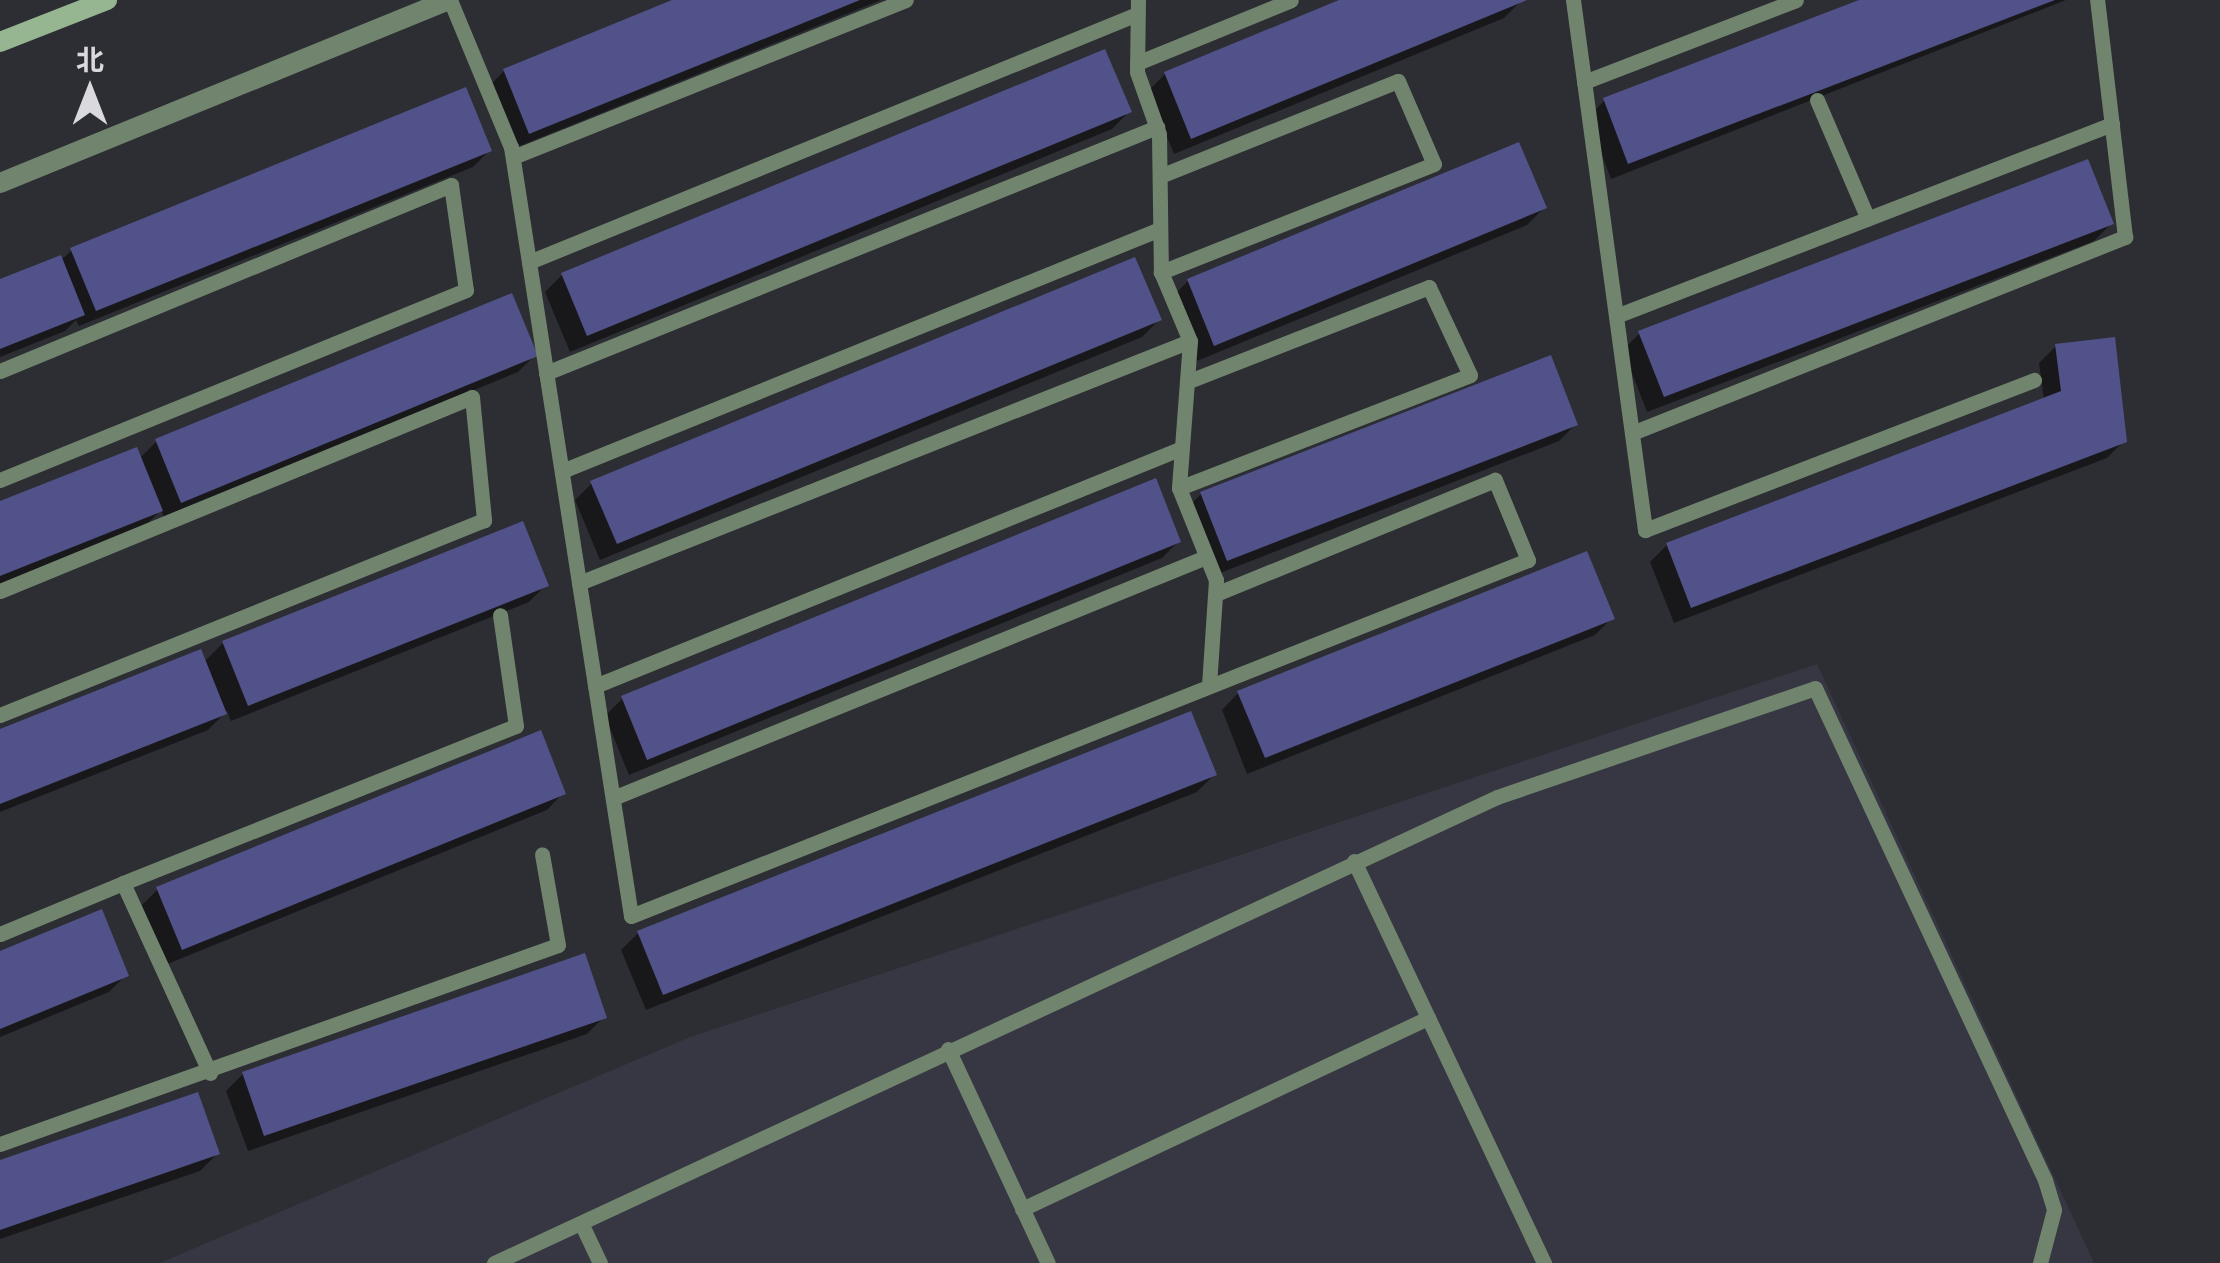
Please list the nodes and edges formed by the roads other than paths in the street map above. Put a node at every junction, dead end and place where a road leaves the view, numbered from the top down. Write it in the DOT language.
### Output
graph roads {
  1 [pos="107,0"];
  2 [pos="449,0"];
  3 [pos="906,0"];
  4 [pos="1292,0"];
  5 [pos="1573,0"];
  6 [pos="1796,0"];
  7 [pos="2097,0"];
  8 [pos="1138,7"];
  9 [pos="0,42"];
  10 [pos="1137,63"];
  11 [pos="1584,82"];
  12 [pos="1817,100"];
  13 [pos="2112,124"];
  14 [pos="1156,126"];
  15 [pos="513,157"];
  16 [pos="1160,176"];
  17 [pos="0,183"];
  18 [pos="1868,219"];
  19 [pos="1160,229"];
  20 [pos="529,262"];
  21 [pos="1161,272"];
  22 [pos="1616,316"];
  23 [pos="1190,341"];
  24 [pos="0,371"];
  25 [pos="546,373"];
  26 [pos="2034,380"];
  27 [pos="1187,382"];
  28 [pos="1632,433"];
  29 [pos="1182,448"];
  30 [pos="562,471"];
  31 [pos="0,480"];
  32 [pos="1179,488"];
  33 [pos="1206,557"];
  34 [pos="579,583"];
  35 [pos="0,591"];
  36 [pos="1216,594"];
  37 [pos="500,615"];
  38 [pos="596,686"];
  39 [pos="1209,686"];
  40 [pos="0,714"];
  41 [pos="613,798"];
  42 [pos="542,854"];
  43 [pos="1354,862"];
  44 [pos="123,883"];
  45 [pos="0,934"];
  46 [pos="1428,1018"];
  47 [pos="948,1050"];
  48 [pos="210,1073"];
  49 [pos="0,1144"];
  50 [pos="1022,1208"];
  51 [pos="582,1224"];
  52 [pos="494,1263"];
  53 [pos="600,1263"];
  54 [pos="1048,1263"];
  55 [pos="1544,1263"];
  56 [pos="2040,1263"];
  1 -- 9 [label="main road"];
  2 -- 15 [label="lane"];
  2 -- 17 [label="street"];
  3 -- 15 [label="lane"];
  4 -- 10 [label="lane"];
  5 -- 11 [label="lane"];
  6 -- 11 [label="lane"];
  7 -- 13 [label="lane"];
  8 -- 10 [label="lane"];
  8 -- 20 [label="lane"];
  10 -- 14 [label="lane"];
  11 -- 22 [label="lane"];
  12 -- 18 [label="lane"];
  13 -- 18 [label="lane"];
  13 -- 28 [label="lane"];
  14 -- 16 [label="lane"];
  14 -- 25 [label="lane"];
  15 -- 20 [label="lane"];
  16 -- 19 [label="lane"];
  16 -- 21 [label="lane"];
  18 -- 22 [label="lane"];
  19 -- 21 [label="lane"];
  19 -- 30 [label="lane"];
  20 -- 25 [label="lane"];
  21 -- 23 [label="lane"];
  22 -- 28 [label="lane"];
  23 -- 27 [label="lane"];
  23 -- 34 [label="lane"];
  24 -- 31 [label="lane"];
  25 -- 30 [label="lane"];
  26 -- 28 [label="lane"];
  27 -- 29 [label="lane"];
  27 -- 32 [label="lane"];
  29 -- 32 [label="lane"];
  29 -- 38 [label="lane"];
  30 -- 34 [label="lane"];
  32 -- 33 [label="lane"];
  33 -- 36 [label="lane"];
  33 -- 41 [label="lane"];
  34 -- 38 [label="lane"];
  35 -- 40 [label="lane"];
  36 -- 39 [label="lane"];
  36 -- 39 [label="lane"];
  37 -- 44 [label="lane"];
  38 -- 41 [label="lane"];
  39 -- 41 [label="lane"];
  42 -- 48 [label="lane"];
  43 -- 46 [label="lane"];
  43 -- 47 [label="lane"];
  43 -- 56 [label="lane"];
  44 -- 45 [label="lane"];
  44 -- 48 [label="lane"];
  46 -- 50 [label="lane"];
  46 -- 55 [label="lane"];
  47 -- 50 [label="lane"];
  47 -- 51 [label="lane"];
  48 -- 49 [label="lane"];
  50 -- 54 [label="lane"];
  51 -- 52 [label="lane"];
  51 -- 53 [label="lane"];
}
